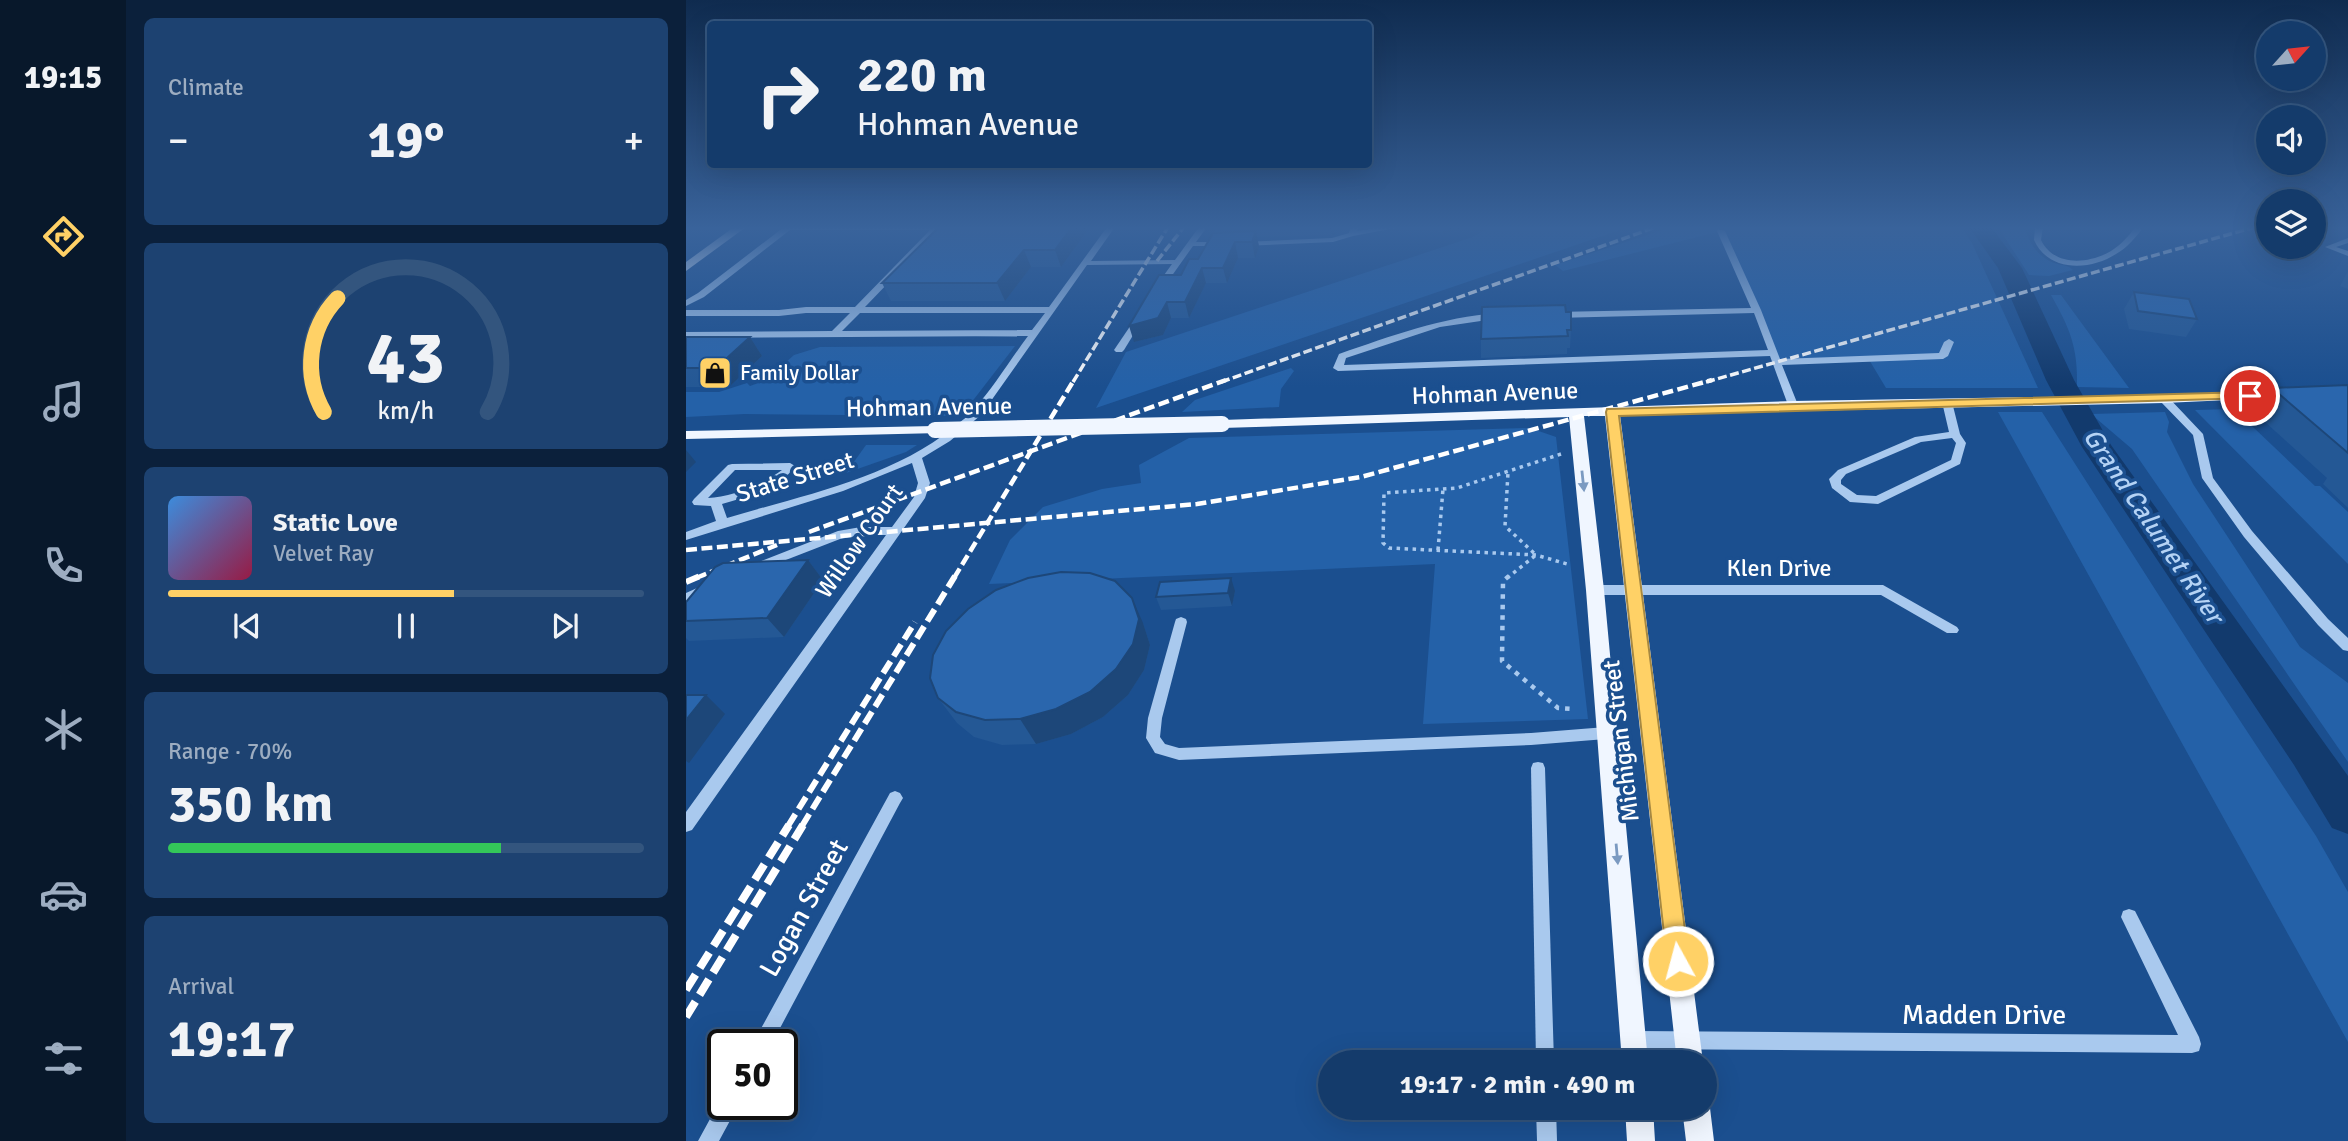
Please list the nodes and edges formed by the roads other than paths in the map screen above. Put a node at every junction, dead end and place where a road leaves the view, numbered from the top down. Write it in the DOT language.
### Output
graph roads {
  1 [pos="720,280"];
  2 [pos="885,280"];
  3 [pos="1074,280"];
  4 [pos="1163,280"];
  5 [pos="1743,280"];
  6 [pos="1154,295"];
  7 [pos="686,305"];
  8 [pos="1147,306"];
  9 [pos="753,310"];
  10 [pos="856,310"];
  11 [pos="1052,310"];
  12 [pos="1757,310"];
  13 [pos="686,313"];
  14 [pos="1540,315"];
  15 [pos="1513,316"];
  16 [pos="1036,333"];
  17 [pos="834,334"];
  18 [pos="686,335"];
  19 [pos="1949,342"];
  20 [pos="1119,350"];
  21 [pos="1775,357"];
  22 [pos="2307,393"];
  23 [pos="2164,399"];
  24 [pos="1947,402"];
  25 [pos="1793,405"];
  26 [pos="1612,412"];
  27 [pos="1576,414"];
  28 [pos="1955,434"];
  29 [pos="686,435"];
  30 [pos="916,457"];
  31 [pos="716,502"];
  32 [pos="722,522"];
  33 [pos="895,531"];
  34 [pos="686,536"];
  35 [pos="739,575"];
  36 [pos="1595,590"];
  37 [pos="716,591"];
  38 [pos="1633,591"];
  39 [pos="686,598"];
  40 [pos="1181,622"];
  41 [pos="1952,630"];
  42 [pos="2348,646"];
  43 [pos="1605,733"];
  44 [pos="1538,768"];
  45 [pos="895,798"];
  46 [pos="686,825"];
  47 [pos="2129,918"];
  48 [pos="770,1029"];
  49 [pos="1633,1040"];
  50 [pos="1688,1041"];
  51 [pos="1545,1050"];
  52 [pos="1634,1050"];
  53 [pos="1689,1050"];
  54 [pos="720,1120"];
  55 [pos="1546,1120"];
  56 [pos="1640,1120"];
  57 [pos="1697,1120"];
  58 [pos="708,1141"];
  59 [pos="1547,1141"];
  60 [pos="1641,1141"];
  61 [pos="1700,1141"];
  1 -- 7 [label="street"];
  2 -- 10 [label="street"];
  3 -- 11 [label="street, Willow Court"];
  4 -- 6 [label="street"];
  5 -- 12 [label="street"];
  7 -- 9 [label="street"];
  8 -- 20 [label="street"];
  9 -- 10 [label="street"];
  9 -- 13 [label="street"];
  10 -- 11 [label="street"];
  10 -- 17 [label="street"];
  11 -- 16 [label="street, Willow Court"];
  12 -- 14 [label="street"];
  12 -- 21 [label="street"];
  15 -- 21 [label="street"];
  16 -- 17 [label="street"];
  16 -- 30 [label="street, Willow Court"];
  17 -- 18 [label="street"];
  19 -- 21 [label="street"];
  21 -- 25 [label="street"];
  22 -- 23 [label="main road, Hohman Avenue"];
  23 -- 24 [label="main road, Hohman Avenue"];
  23 -- 42 [label="street"];
  24 -- 25 [label="main road, Hohman Avenue"];
  24 -- 28 [label="street"];
  25 -- 26 [label="main road, Hohman Avenue"];
  26 -- 27 [label="main road, Hohman Avenue"];
  26 -- 38 [label="main road, Michigan Street"];
  27 -- 29 [label="main road, Hohman Avenue, bridge"];
  27 -- 36 [label="main road, Michigan Street, one-way"];
  28 -- 28 [label="street"];
  30 -- 32 [label="street, State Street"];
  30 -- 33 [label="street, Willow Court"];
  31 -- 31 [label="street"];
  31 -- 32 [label="street"];
  32 -- 34 [label="street, State Street"];
  33 -- 35 [label="street"];
  33 -- 46 [label="street, Willow Court"];
  36 -- 38 [label="street, Klen Drive"];
  36 -- 43 [label="main road, Michigan Street"];
  37 -- 39 [label="street"];
  38 -- 41 [label="street, Klen Drive"];
  38 -- 50 [label="main road, Michigan Street"];
  40 -- 43 [label="street"];
  43 -- 49 [label="main road, Michigan Street, one-way"];
  44 -- 51 [label="street"];
  45 -- 48 [label="street, Logan Street"];
  47 -- 50 [label="street, Madden Drive"];
  49 -- 50 [label="street, Madden Drive"];
  49 -- 52 [label="main road, Michigan Street"];
  50 -- 53 [label="main road, Michigan Street"];
  54 -- 58 [label="street"];
  55 -- 59 [label="street"];
  56 -- 60 [label="main road"];
  57 -- 61 [label="main road"];
}
